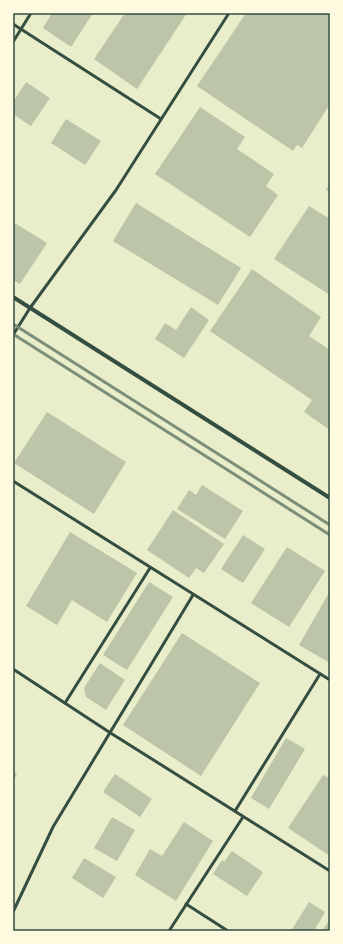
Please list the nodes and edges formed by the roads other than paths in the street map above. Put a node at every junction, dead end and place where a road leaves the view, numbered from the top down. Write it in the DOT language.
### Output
graph roads {
  1 [pos="31,13"];
  2 [pos="229,13"];
  3 [pos="13,24"];
  4 [pos="21,29"];
  5 [pos="13,42"];
  6 [pos="161,119"];
  7 [pos="13,297"];
  8 [pos="30,308"];
  9 [pos="13,335"];
  10 [pos="13,481"];
  11 [pos="330,498"];
  12 [pos="150,568"];
  13 [pos="194,595"];
  14 [pos="13,669"];
  15 [pos="320,674"];
  16 [pos="330,680"];
  17 [pos="65,703"];
  18 [pos="109,732"];
  19 [pos="235,812"];
  20 [pos="243,817"];
  21 [pos="330,871"];
  22 [pos="186,904"];
  23 [pos="13,912"];
  24 [pos="169,931"];
  25 [pos="228,931"];
  1 -- 4 [label="lane"];
  2 -- 6 [label="lane"];
  3 -- 4 [label="lane"];
  4 -- 5 [label="lane"];
  4 -- 6 [label="lane"];
  6 -- 8 [label="lane"];
  7 -- 8 [label="street"];
  8 -- 9 [label="lane"];
  8 -- 11 [label="street"];
  10 -- 12 [label="lane"];
  12 -- 13 [label="lane"];
  12 -- 17 [label="lane"];
  13 -- 15 [label="lane"];
  13 -- 18 [label="lane"];
  14 -- 17 [label="lane"];
  15 -- 16 [label="lane"];
  15 -- 19 [label="lane"];
  17 -- 18 [label="lane"];
  18 -- 19 [label="lane"];
  18 -- 23 [label="lane"];
  19 -- 20 [label="lane"];
  20 -- 21 [label="lane"];
  20 -- 22 [label="lane"];
  22 -- 24 [label="lane"];
  22 -- 25 [label="lane"];
}
